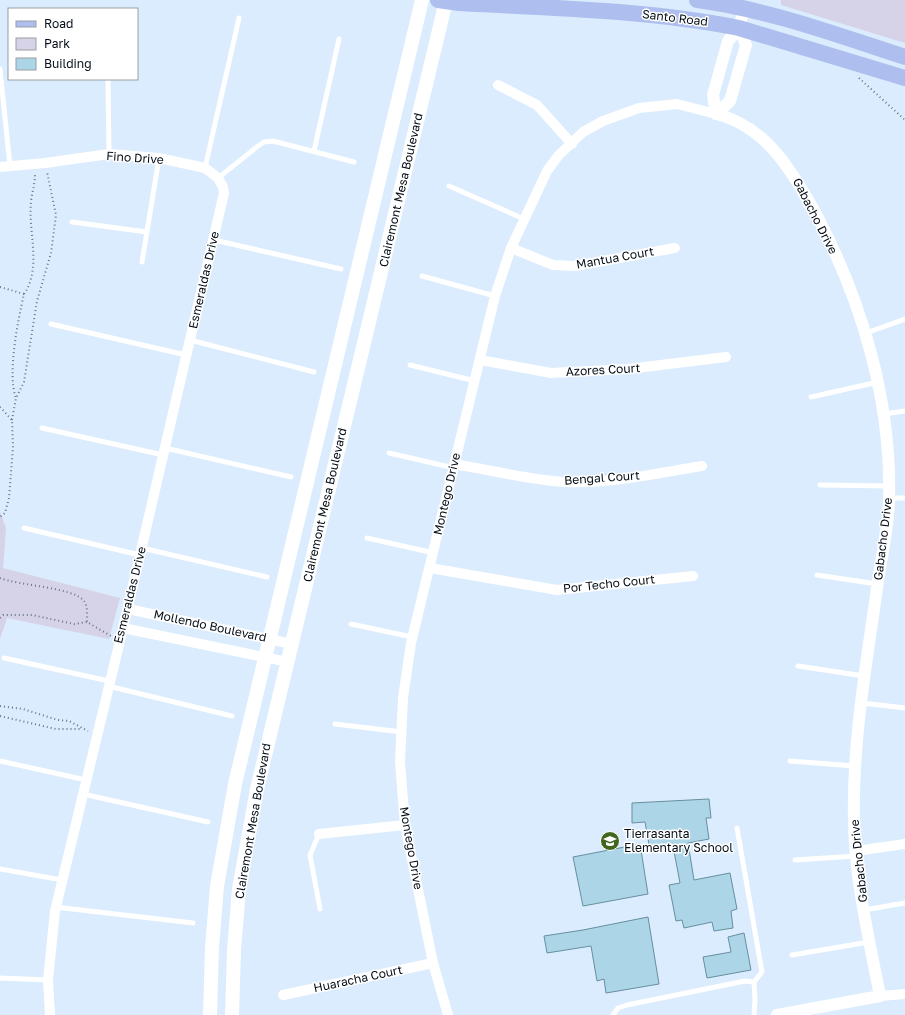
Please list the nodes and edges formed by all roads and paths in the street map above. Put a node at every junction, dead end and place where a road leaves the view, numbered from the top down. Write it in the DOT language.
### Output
graph roads {
  1 [pos="422,0"];
  2 [pos="443,0"];
  3 [pos="697,0"];
  4 [pos="745,7"];
  5 [pos="239,18"];
  6 [pos="739,28"];
  7 [pos="339,39"];
  8 [pos="905,57"];
  9 [pos="849,61"];
  10 [pos="0,69"];
  11 [pos="905,78"];
  12 [pos="108,80"];
  13 [pos="498,85"];
  14 [pos="716,114"];
  15 [pos="905,120"];
  16 [pos="572,144"];
  17 [pos="314,151"];
  18 [pos="109,154"];
  19 [pos="159,158"];
  20 [pos="354,162"];
  21 [pos="40,164"];
  22 [pos="5,167"];
  23 [pos="205,168"];
  24 [pos="218,178"];
  25 [pos="449,186"];
  26 [pos="524,219"];
  27 [pos="72,222"];
  28 [pos="147,232"];
  29 [pos="214,240"];
  30 [pos="511,248"];
  31 [pos="675,248"];
  32 [pos="142,262"];
  33 [pos="341,269"];
  34 [pos="422,276"];
  35 [pos="0,287"];
  36 [pos="24,294"];
  37 [pos="495,296"];
  38 [pos="905,319"];
  39 [pos="51,324"];
  40 [pos="865,334"];
  41 [pos="190,340"];
  42 [pos="186,355"];
  43 [pos="726,357"];
  44 [pos="480,360"];
  45 [pos="410,365"];
  46 [pos="314,372"];
  47 [pos="475,381"];
  48 [pos="879,382"];
  49 [pos="811,397"];
  50 [pos="16,398"];
  51 [pos="0,408"];
  52 [pos="905,411"];
  53 [pos="884,414"];
  54 [pos="12,420"];
  55 [pos="42,428"];
  56 [pos="164,451"];
  57 [pos="389,453"];
  58 [pos="454,466"];
  59 [pos="702,466"];
  60 [pos="291,477"];
  61 [pos="820,485"];
  62 [pos="888,492"];
  63 [pos="905,498"];
  64 [pos="0,517"];
  65 [pos="24,528"];
  66 [pos="367,538"];
  67 [pos="141,551"];
  68 [pos="434,553"];
  69 [pos="430,568"];
  70 [pos="817,574"];
  71 [pos="693,576"];
  72 [pos="267,577"];
  73 [pos="0,578"];
  74 [pos="878,584"];
  75 [pos="128,609"];
  76 [pos="0,614"];
  77 [pos="3,615"];
  78 [pos="0,618"];
  79 [pos="87,622"];
  80 [pos="351,624"];
  81 [pos="123,628"];
  82 [pos="412,637"];
  83 [pos="268,639"];
  84 [pos="119,640"];
  85 [pos="292,644"];
  86 [pos="264,657"];
  87 [pos="4,658"];
  88 [pos="288,662"];
  89 [pos="798,666"];
  90 [pos="865,676"];
  91 [pos="109,684"];
  92 [pos="862,703"];
  93 [pos="0,706"];
  94 [pos="905,708"];
  95 [pos="0,716"];
  96 [pos="232,716"];
  97 [pos="335,724"];
  98 [pos="83,729"];
  99 [pos="402,732"];
  100 [pos="97,734"];
  101 [pos="0,761"];
  102 [pos="790,761"];
  103 [pos="856,766"];
  104 [pos="86,780"];
  105 [pos="82,794"];
  106 [pos="208,822"];
  107 [pos="405,825"];
  108 [pos="736,828"];
  109 [pos="319,834"];
  110 [pos="905,844"];
  111 [pos="856,854"];
  112 [pos="795,860"];
  113 [pos="0,869"];
  114 [pos="62,880"];
  115 [pos="905,903"];
  116 [pos="55,907"];
  117 [pos="320,909"];
  118 [pos="864,910"];
  119 [pos="193,923"];
  120 [pos="870,942"];
  121 [pos="792,955"];
  122 [pos="433,963"];
  123 [pos="0,978"];
  124 [pos="48,980"];
  125 [pos="754,982"];
  126 [pos="905,994"];
  127 [pos="283,995"];
  128 [pos="880,996"];
  129 [pos="50,1015"];
  130 [pos="210,1015"];
  131 [pos="232,1015"];
  132 [pos="448,1015"];
  133 [pos="613,1015"];
  134 [pos="754,1015"];
  135 [pos="777,1015"];
  1 -- 83 [label="main road, Clairemont Mesa Boulevard"];
  2 -- 6 [label="main road, Santo Road"];
  2 -- 85 [label="main road, Clairemont Mesa Boulevard"];
  3 -- 4 [label="main road, Santo Road"];
  4 -- 6 [label="street"];
  4 -- 8 [label="main road, Santo Road"];
  5 -- 23 [label="lane"];
  6 -- 9 [label="main road, Santo Road"];
  6 -- 14 [label="street"];
  6 -- 14 [label="street"];
  7 -- 17 [label="lane"];
  9 -- 11 [label="main road, Santo Road"];
  9 -- 15 [label="path"];
  10 -- 22 [label="lane"];
  12 -- 18 [label="lane"];
  13 -- 16 [label="street"];
  14 -- 16 [label="street, Montego Drive"];
  14 -- 40 [label="street, Gabacho Drive"];
  16 -- 26 [label="street, Montego Drive"];
  17 -- 20 [label="lane"];
  17 -- 24 [label="lane"];
  18 -- 19 [label="street, Fino Drive"];
  18 -- 21 [label="street, Fino Drive"];
  19 -- 23 [label="street, Fino Drive"];
  19 -- 28 [label="lane"];
  21 -- 22 [label="street, Fino Drive"];
  21 -- 36 [label="path"];
  21 -- 50 [label="path"];
  23 -- 24 [label="street, Fino Drive"];
  24 -- 29 [label="street, Esmeraldas Drive"];
  25 -- 26 [label="lane"];
  26 -- 30 [label="street, Montego Drive"];
  27 -- 28 [label="lane"];
  28 -- 32 [label="lane"];
  29 -- 33 [label="lane"];
  29 -- 41 [label="street, Esmeraldas Drive"];
  30 -- 31 [label="street, Mantua Court"];
  30 -- 37 [label="street, Montego Drive"];
  34 -- 37 [label="lane"];
  35 -- 36 [label="path"];
  36 -- 50 [label="path"];
  37 -- 44 [label="street, Montego Drive"];
  38 -- 40 [label="lane"];
  39 -- 42 [label="lane"];
  40 -- 48 [label="street, Gabacho Drive"];
  41 -- 42 [label="street, Esmeraldas Drive"];
  41 -- 46 [label="lane"];
  42 -- 56 [label="street, Esmeraldas Drive"];
  43 -- 44 [label="street, Azores Court"];
  44 -- 47 [label="street, Montego Drive"];
  45 -- 47 [label="lane"];
  47 -- 58 [label="street, Montego Drive"];
  48 -- 49 [label="lane"];
  48 -- 53 [label="street, Gabacho Drive"];
  50 -- 54 [label="path"];
  51 -- 54 [label="path"];
  52 -- 53 [label="lane"];
  53 -- 62 [label="street, Gabacho Drive"];
  54 -- 64 [label="path"];
  55 -- 56 [label="lane"];
  56 -- 60 [label="lane"];
  56 -- 67 [label="street, Esmeraldas Drive"];
  57 -- 58 [label="lane"];
  58 -- 59 [label="street, Bengal Court"];
  58 -- 68 [label="street, Montego Drive"];
  61 -- 62 [label="lane"];
  62 -- 63 [label="lane"];
  62 -- 74 [label="street, Gabacho Drive"];
  65 -- 67 [label="lane"];
  66 -- 68 [label="lane"];
  67 -- 72 [label="lane"];
  67 -- 75 [label="street, Esmeraldas Drive"];
  68 -- 69 [label="street, Montego Drive"];
  69 -- 71 [label="street, Por Techo Court"];
  69 -- 82 [label="street, Montego Drive"];
  70 -- 74 [label="lane"];
  73 -- 79 [label="path"];
  74 -- 90 [label="street, Gabacho Drive"];
  75 -- 81 [label="street, Esmeraldas Drive"];
  75 -- 83 [label="street, Mollendo Boulevard"];
  76 -- 77 [label="path"];
  77 -- 78 [label="path"];
  77 -- 79 [label="path"];
  79 -- 84 [label="path"];
  80 -- 82 [label="lane"];
  81 -- 84 [label="street, Esmeraldas Drive"];
  81 -- 86 [label="street, Mollendo Boulevard"];
  82 -- 99 [label="street, Montego Drive"];
  83 -- 85 [label="street, Mollendo Boulevard"];
  83 -- 86 [label="main road, Clairemont Mesa Boulevard"];
  84 -- 91 [label="street, Esmeraldas Drive"];
  85 -- 88 [label="main road, Clairemont Mesa Boulevard"];
  86 -- 88 [label="street, Mollendo Boulevard"];
  86 -- 130 [label="main road, Clairemont Mesa Boulevard"];
  87 -- 91 [label="lane"];
  88 -- 131 [label="main road, Clairemont Mesa Boulevard"];
  89 -- 90 [label="lane"];
  90 -- 92 [label="street, Gabacho Drive"];
  91 -- 96 [label="lane"];
  91 -- 100 [label="street, Esmeraldas Drive"];
  92 -- 94 [label="lane"];
  92 -- 103 [label="street, Gabacho Drive"];
  93 -- 98 [label="path"];
  95 -- 98 [label="path"];
  97 -- 99 [label="lane"];
  98 -- 100 [label="path"];
  99 -- 107 [label="street, Montego Drive"];
  100 -- 104 [label="street, Esmeraldas Drive"];
  101 -- 104 [label="lane"];
  102 -- 103 [label="lane"];
  103 -- 111 [label="street, Gabacho Drive"];
  104 -- 105 [label="street, Esmeraldas Drive"];
  105 -- 106 [label="lane"];
  105 -- 114 [label="street, Esmeraldas Drive"];
  107 -- 109 [label="street"];
  107 -- 122 [label="street, Montego Drive"];
  108 -- 125 [label="lane"];
  109 -- 117 [label="lane"];
  110 -- 111 [label="street"];
  111 -- 112 [label="lane"];
  111 -- 118 [label="street, Gabacho Drive"];
  113 -- 114 [label="lane"];
  114 -- 116 [label="street, Esmeraldas Drive"];
  115 -- 118 [label="lane"];
  116 -- 119 [label="lane"];
  116 -- 124 [label="street, Esmeraldas Drive"];
  118 -- 120 [label="street, Gabacho Drive"];
  120 -- 121 [label="lane"];
  120 -- 128 [label="street, Gabacho Drive"];
  122 -- 127 [label="street, Huaracha Court"];
  122 -- 132 [label="street, Montego Drive"];
  123 -- 124 [label="lane"];
  124 -- 129 [label="street, Esmeraldas Drive"];
  125 -- 133 [label="lane"];
  125 -- 134 [label="lane"];
  126 -- 128 [label="street"];
  128 -- 135 [label="street"];
}
